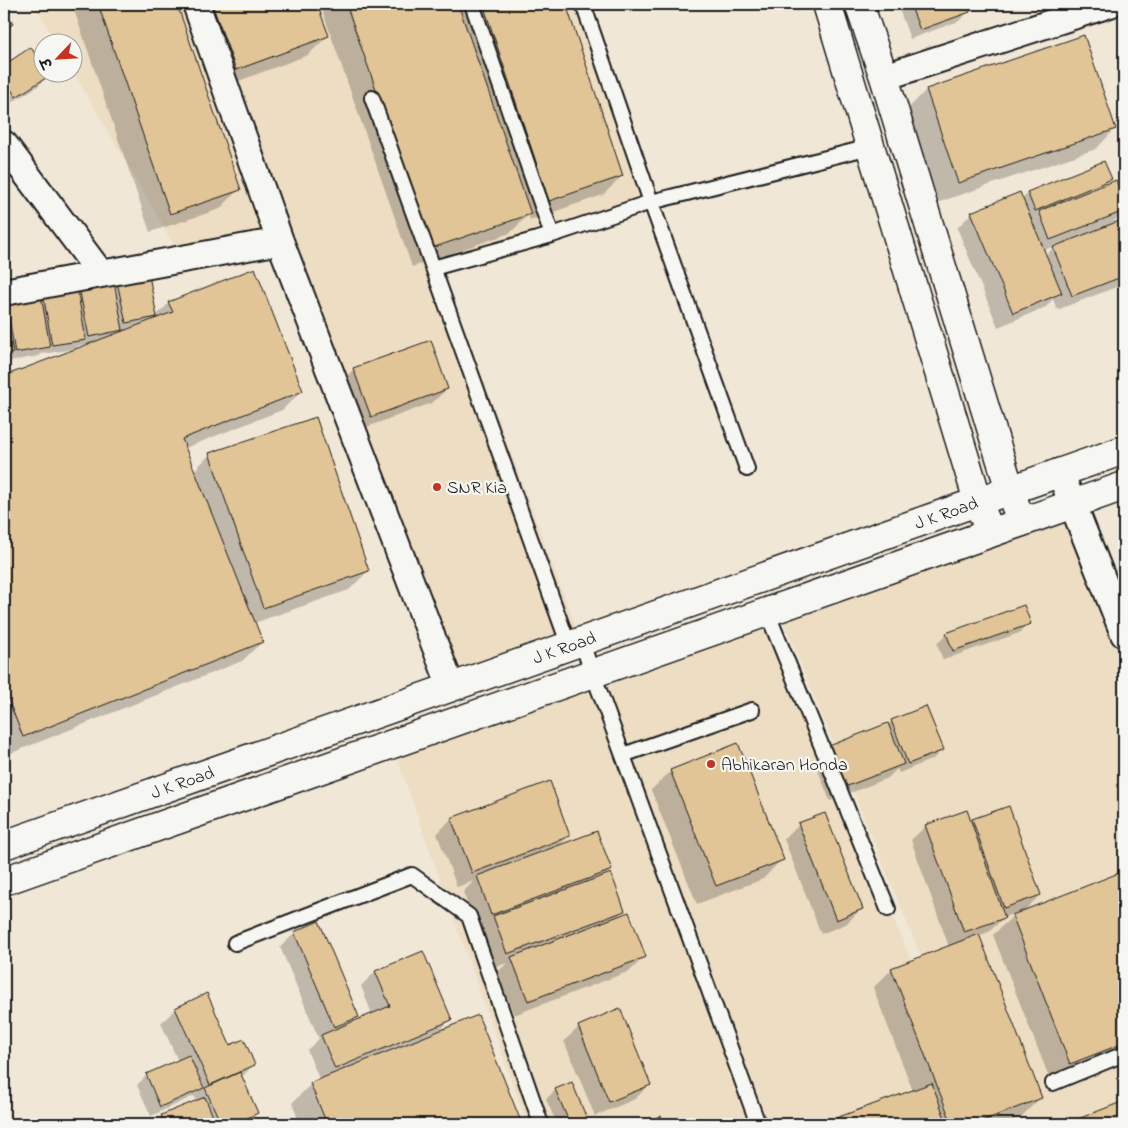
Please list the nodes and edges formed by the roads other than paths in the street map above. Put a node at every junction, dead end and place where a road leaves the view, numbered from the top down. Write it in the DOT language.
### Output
graph roads {
  1 [pos="196,4"];
  2 [pos="472,4"];
  3 [pos="583,4"];
  4 [pos="827,4"];
  5 [pos="859,4"];
  6 [pos="1110,4"];
  7 [pos="1060,12"];
  8 [pos="884,77"];
  9 [pos="372,98"];
  10 [pos="4,144"];
  11 [pos="870,147"];
  12 [pos="651,202"];
  13 [pos="552,235"];
  14 [pos="280,241"];
  15 [pos="433,268"];
  16 [pos="101,274"];
  17 [pos="4,292"];
  18 [pos="1124,450"];
  19 [pos="747,469"];
  20 [pos="1060,472"];
  21 [pos="1124,486"];
  22 [pos="1010,490"];
  23 [pos="978,501"];
  24 [pos="1073,504"];
  25 [pos="1021,522"];
  26 [pos="990,534"];
  27 [pos="767,612"];
  28 [pos="1124,634"];
  29 [pos="575,643"];
  30 [pos="593,673"];
  31 [pos="463,683"];
  32 [pos="752,710"];
  33 [pos="487,711"];
  34 [pos="623,755"];
  35 [pos="4,845"];
  36 [pos="4,881"];
  37 [pos="888,909"];
  38 [pos="235,943"];
  39 [pos="1124,1054"];
  40 [pos="1053,1083"];
  41 [pos="541,1124"];
  42 [pos="758,1124"];
  1 -- 14 [label="street"];
  2 -- 13 [label="lane"];
  3 -- 12 [label="lane"];
  4 -- 11 [label="main road"];
  5 -- 8 [label="main road"];
  6 -- 7 [label="street"];
  7 -- 8 [label="street"];
  8 -- 22 [label="main road"];
  9 -- 15 [label="lane"];
  10 -- 16 [label="street"];
  11 -- 12 [label="lane"];
  11 -- 23 [label="main road"];
  12 -- 13 [label="lane"];
  12 -- 19 [label="lane"];
  13 -- 15 [label="lane"];
  14 -- 16 [label="street"];
  14 -- 31 [label="street"];
  15 -- 29 [label="lane"];
  16 -- 17 [label="street"];
  18 -- 20 [label="main road, J K Road"];
  20 -- 22 [label="main road, J K Road"];
  20 -- 24 [label="street"];
  21 -- 24 [label="main road, J K Road"];
  22 -- 23 [label="main road, J K Road"];
  22 -- 25 [label="main road"];
  23 -- 26 [label="main road"];
  23 -- 29 [label="main road, J K Road"];
  24 -- 25 [label="main road, J K Road"];
  24 -- 28 [label="street"];
  25 -- 26 [label="main road, J K Road"];
  26 -- 27 [label="main road, J K Road"];
  27 -- 30 [label="main road, J K Road"];
  27 -- 37 [label="lane"];
  29 -- 30 [label="lane"];
  29 -- 31 [label="main road, J K Road"];
  30 -- 33 [label="main road, J K Road"];
  30 -- 34 [label="lane"];
  31 -- 33 [label="main road"];
  31 -- 35 [label="main road, J K Road"];
  32 -- 34 [label="lane"];
  33 -- 36 [label="main road, J K Road"];
  34 -- 42 [label="lane"];
  38 -- 41 [label="lane"];
  39 -- 40 [label="lane"];
}
